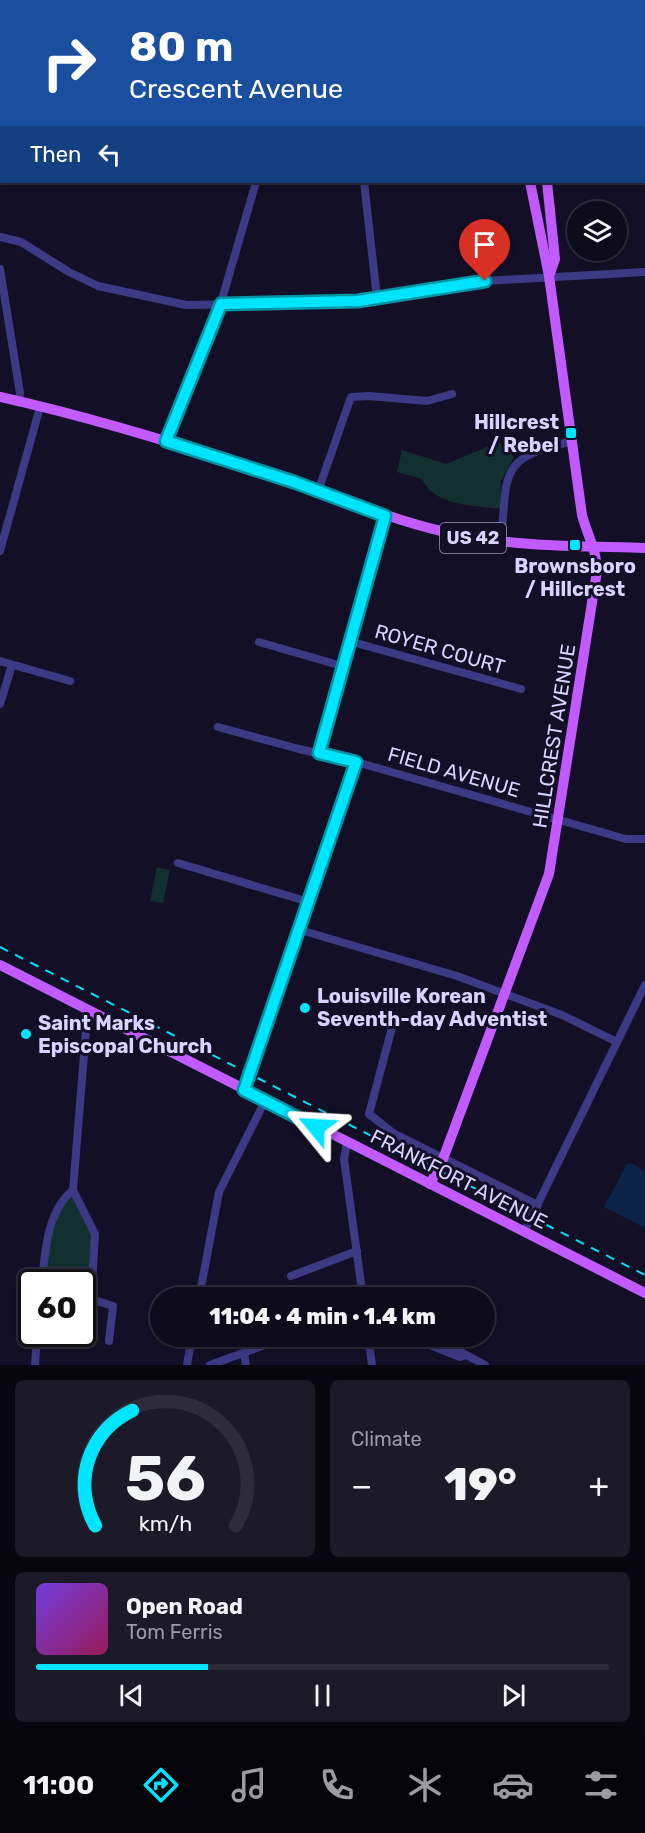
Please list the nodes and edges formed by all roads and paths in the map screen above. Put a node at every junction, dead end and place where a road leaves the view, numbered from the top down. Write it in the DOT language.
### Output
graph roads {
  1 [pos="255,183"];
  2 [pos="364,183"];
  3 [pos="530,183"];
  4 [pos="547,183"];
  5 [pos="0,237"];
  6 [pos="0,269"];
  7 [pos="645,272"];
  8 [pos="549,276"];
  9 [pos="227,287"];
  10 [pos="377,298"];
  11 [pos="244,303"];
  12 [pos="221,304"];
  13 [pos="452,394"];
  14 [pos="0,397"];
  15 [pos="19,401"];
  16 [pos="40,407"];
  17 [pos="166,441"];
  18 [pos="573,441"];
  19 [pos="318,491"];
  20 [pos="385,516"];
  21 [pos="501,541"];
  22 [pos="593,546"];
  23 [pos="645,548"];
  24 [pos="0,551"];
  25 [pos="350,640"];
  26 [pos="259,642"];
  27 [pos="0,662"];
  28 [pos="12,665"];
  29 [pos="342,666"];
  30 [pos="70,681"];
  31 [pos="521,689"];
  32 [pos="0,704"];
  33 [pos="218,727"];
  34 [pos="319,753"];
  35 [pos="356,762"];
  36 [pos="559,819"];
  37 [pos="645,839"];
  38 [pos="178,863"];
  39 [pos="309,902"];
  40 [pos="300,930"];
  41 [pos="0,965"];
  42 [pos="645,985"];
  43 [pos="505,994"];
  44 [pos="92,1012"];
  45 [pos="393,1024"];
  46 [pos="617,1042"];
  47 [pos="244,1090"];
  48 [pos="265,1101"];
  49 [pos="347,1143"];
  50 [pos="442,1159"];
  51 [pos="430,1184"];
  52 [pos="73,1190"];
  53 [pos="537,1205"];
  54 [pos="524,1232"];
  55 [pos="357,1251"];
  56 [pos="44,1269"];
  57 [pos="91,1269"];
  58 [pos="291,1276"];
  59 [pos="201,1287"];
  60 [pos="362,1287"];
  61 [pos="645,1293"];
  62 [pos="96,1302"];
  63 [pos="109,1341"];
  64 [pos="36,1347"];
  65 [pos="190,1347"];
  66 [pos="260,1347"];
  67 [pos="370,1347"];
  68 [pos="435,1347"];
  69 [pos="451,1347"];
  70 [pos="244,1353"];
  71 [pos="466,1355"];
  72 [pos="35,1365"];
  73 [pos="187,1365"];
  74 [pos="210,1365"];
  75 [pos="246,1365"];
  76 [pos="372,1365"];
  77 [pos="485,1365"];
  1 -- 9 [label="street"];
  2 -- 10 [label="street"];
  3 -- 8 [label="main road"];
  4 -- 8 [label="main road"];
  5 -- 12 [label="street"];
  6 -- 15 [label="street"];
  7 -- 8 [label="street"];
  8 -- 10 [label="street"];
  8 -- 18 [label="main road, HILLCREST AVENUE"];
  9 -- 11 [label="street"];
  9 -- 12 [label="street"];
  10 -- 11 [label="street"];
  11 -- 12 [label="street"];
  12 -- 17 [label="street"];
  13 -- 19 [label="street"];
  14 -- 15 [label="main road, US 42"];
  15 -- 16 [label="main road, US 42"];
  16 -- 17 [label="main road, US 42"];
  16 -- 24 [label="street"];
  17 -- 19 [label="main road, US 42"];
  18 -- 21 [label="street"];
  18 -- 22 [label="main road, HILLCREST AVENUE"];
  19 -- 20 [label="main road, US 42"];
  20 -- 21 [label="main road, US 42"];
  20 -- 25 [label="street"];
  21 -- 22 [label="main road, US 42"];
  22 -- 23 [label="main road, US 42"];
  22 -- 36 [label="main road, HILLCREST AVENUE"];
  25 -- 29 [label="street"];
  25 -- 31 [label="street, ROYER COURT"];
  26 -- 29 [label="street"];
  27 -- 28 [label="street"];
  28 -- 30 [label="street"];
  28 -- 32 [label="street"];
  29 -- 34 [label="street"];
  33 -- 34 [label="street, FIELD AVENUE"];
  34 -- 35 [label="street, FIELD AVENUE"];
  35 -- 36 [label="street, FIELD AVENUE"];
  35 -- 39 [label="street"];
  36 -- 37 [label="street, FIELD AVENUE"];
  36 -- 43 [label="main road, HILLCREST AVENUE"];
  38 -- 39 [label="street"];
  39 -- 40 [label="street"];
  40 -- 43 [label="street"];
  40 -- 47 [label="street"];
  41 -- 44 [label="main road, FRANKFORT AVENUE"];
  42 -- 46 [label="street"];
  43 -- 46 [label="street"];
  43 -- 50 [label="main road, HILLCREST AVENUE"];
  44 -- 47 [label="main road, FRANKFORT AVENUE"];
  44 -- 52 [label="street"];
  45 -- 50 [label="street"];
  46 -- 53 [label="street"];
  47 -- 48 [label="main road, FRANKFORT AVENUE"];
  48 -- 49 [label="main road, FRANKFORT AVENUE"];
  48 -- 59 [label="street"];
  49 -- 51 [label="main road, FRANKFORT AVENUE"];
  49 -- 55 [label="street"];
  50 -- 51 [label="main road, HILLCREST AVENUE"];
  50 -- 53 [label="street"];
  51 -- 54 [label="main road, FRANKFORT AVENUE"];
  52 -- 56 [label="street"];
  52 -- 57 [label="street"];
  53 -- 54 [label="street"];
  54 -- 61 [label="main road, FRANKFORT AVENUE"];
  55 -- 58 [label="street"];
  55 -- 60 [label="street"];
  62 -- 63 [label="street"];
  64 -- 72 [label="street"];
  65 -- 73 [label="street"];
  66 -- 70 [label="street"];
  67 -- 76 [label="street"];
  68 -- 71 [label="street"];
  69 -- 71 [label="street"];
  70 -- 74 [label="street"];
  70 -- 75 [label="street"];
  71 -- 77 [label="street"];
}
